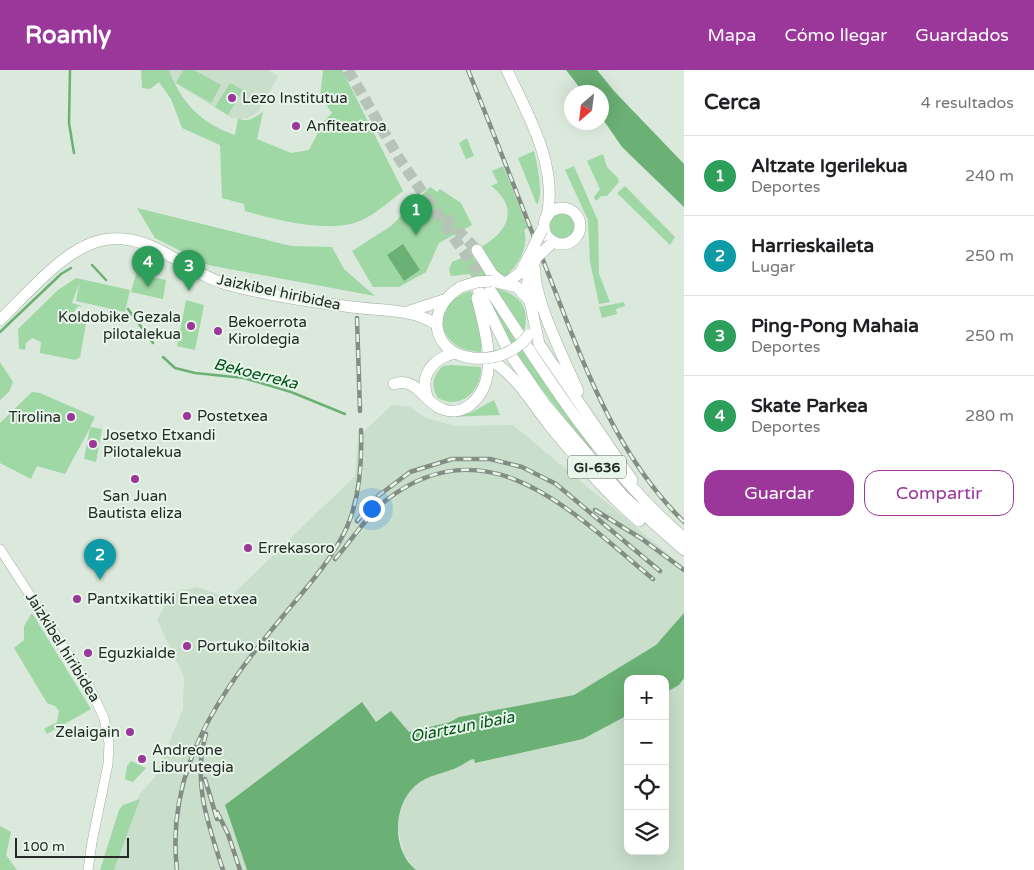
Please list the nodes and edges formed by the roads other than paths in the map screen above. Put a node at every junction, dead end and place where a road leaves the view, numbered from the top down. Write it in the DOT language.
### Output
graph roads {
  1 [pos="507,70"];
  2 [pos="543,148"];
  3 [pos="568,210"];
  4 [pos="545,224"];
  5 [pos="553,244"];
  6 [pos="476,250"];
  7 [pos="534,257"];
  8 [pos="494,285"];
  9 [pos="444,300"];
  10 [pos="530,301"];
  11 [pos="404,312"];
  12 [pos="3,317"];
  13 [pos="436,324"];
  14 [pos="531,329"];
  15 [pos="455,353"];
  16 [pos="477,358"];
  17 [pos="394,384"];
  18 [pos="429,400"];
  19 [pos="585,409"];
  20 [pos="656,514"];
  21 [pos="683,545"];
  22 [pos="0,549"];
  23 [pos="88,870"];
  1 -- 2 [label="main road"];
  2 -- 3 [label="main road"];
  2 -- 4 [label="main road"];
  3 -- 4 [label="main road"];
  3 -- 5 [label="main road"];
  4 -- 5 [label="main road"];
  4 -- 7 [label="main road, bridge"];
  5 -- 7 [label="main road, bridge"];
  6 -- 8 [label="main road"];
  7 -- 8 [label="main road"];
  7 -- 10 [label="main road"];
  7 -- 19 [label="main road"];
  8 -- 9 [label="main road, bridge"];
  8 -- 10 [label="main road"];
  8 -- 18 [label="main road"];
  8 -- 20 [label="main road, GI-636"];
  8 -- 21 [label="main road, GI-636"];
  9 -- 11 [label="main road"];
  9 -- 13 [label="main road"];
  10 -- 14 [label="main road"];
  11 -- 12 [label="main road, Jaizkibel hiribidea"];
  11 -- 13 [label="main road"];
  13 -- 15 [label="main road"];
  14 -- 16 [label="main road, bridge"];
  14 -- 19 [label="main road"];
  15 -- 16 [label="main road"];
  15 -- 18 [label="main road"];
  16 -- 21 [label="main road"];
  17 -- 18 [label="main road"];
  19 -- 20 [label="main road"];
  20 -- 21 [label="main road, GI-636"];
  22 -- 23 [label="street, Jaizkibel hiribidea"];
}
